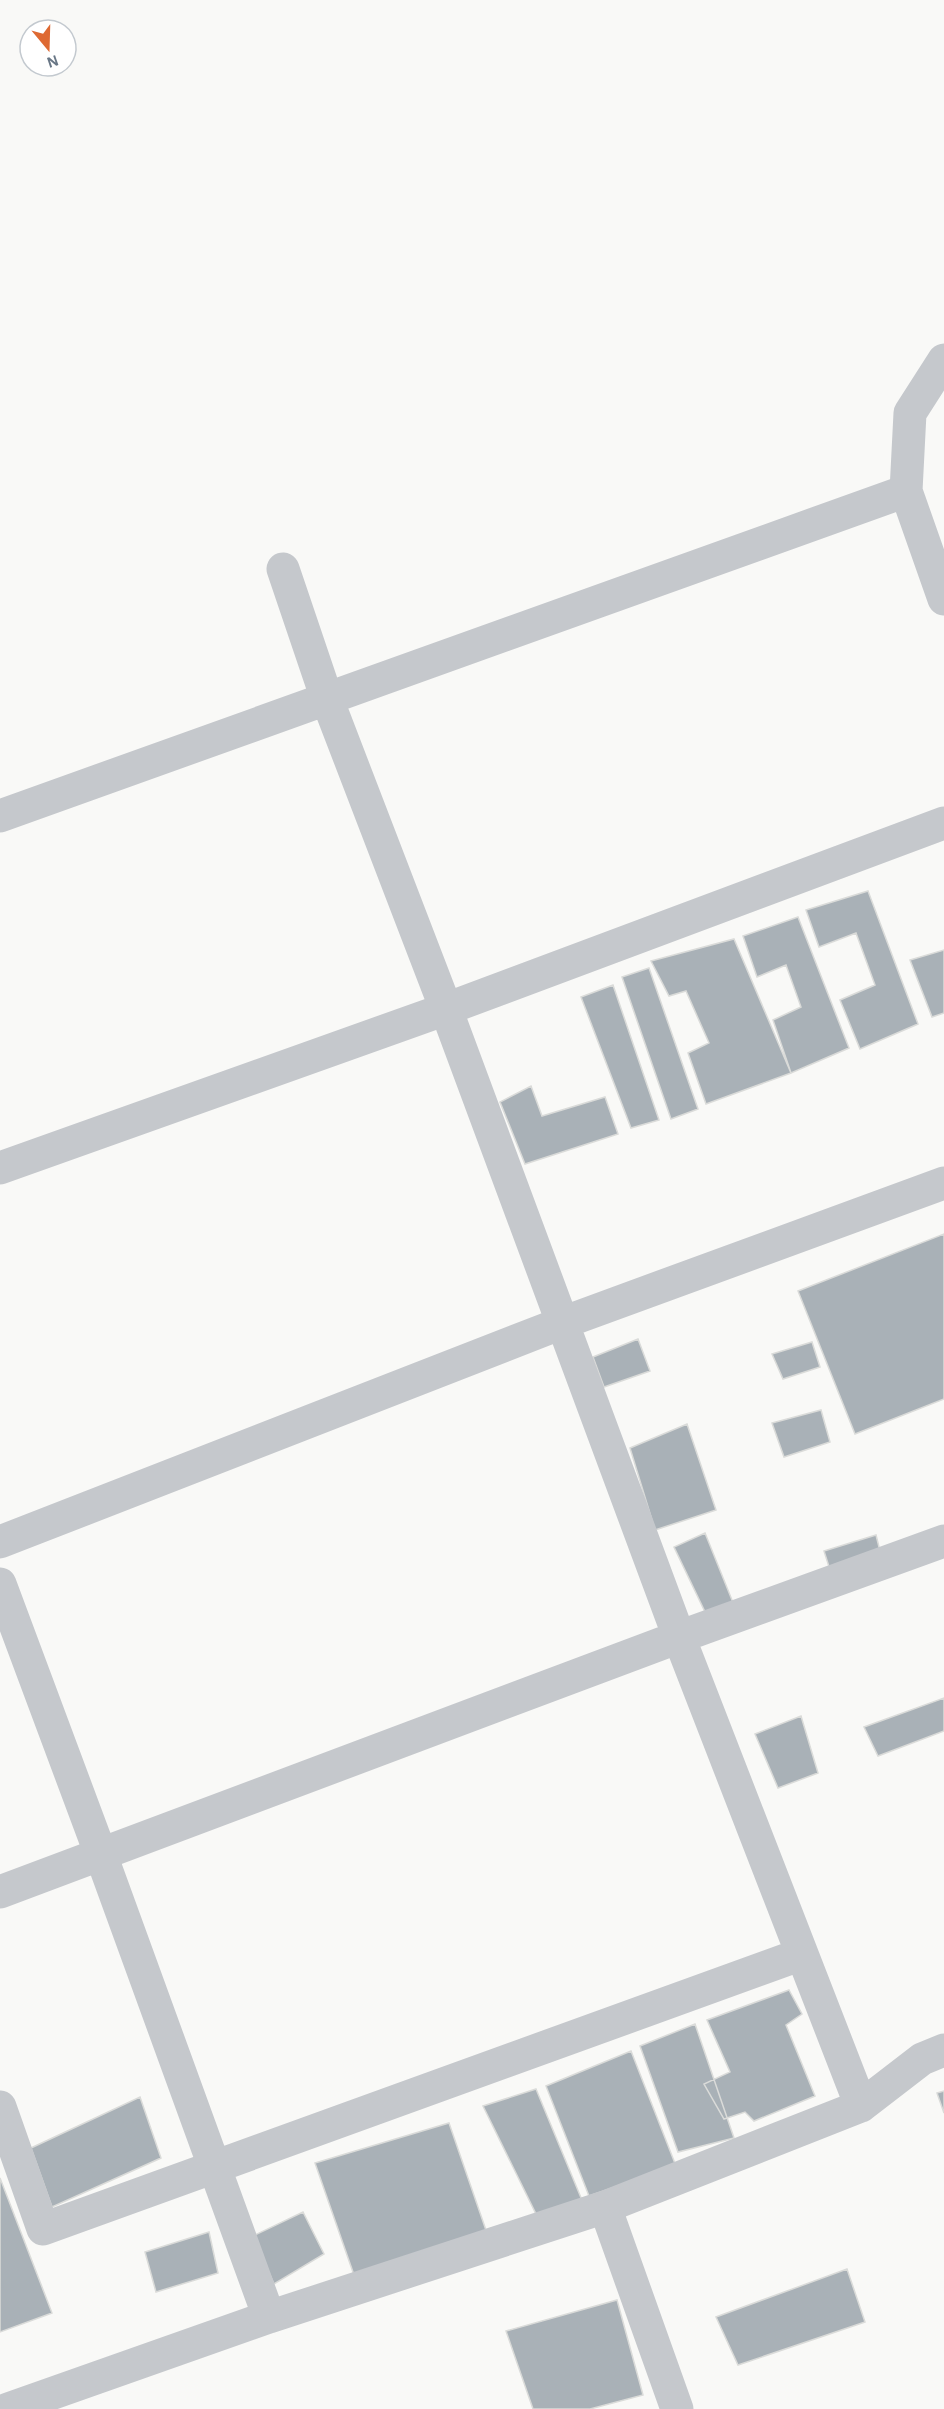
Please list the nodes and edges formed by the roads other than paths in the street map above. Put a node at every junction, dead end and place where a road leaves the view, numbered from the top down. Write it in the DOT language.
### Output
graph roads {
  1 [pos="944,360"];
  2 [pos="906,491"];
  3 [pos="283,569"];
  4 [pos="944,599"];
  5 [pos="327,699"];
  6 [pos="0,816"];
  7 [pos="944,823"];
  8 [pos="446,1009"];
  9 [pos="0,1168"];
  10 [pos="944,1182"];
  11 [pos="562,1323"];
  12 [pos="944,1541"];
  13 [pos="0,1542"];
  14 [pos="0,1584"];
  15 [pos="679,1636"];
  16 [pos="101,1855"];
  17 [pos="0,1892"];
  18 [pos="802,1954"];
  19 [pos="944,2050"];
  20 [pos="861,2106"];
  21 [pos="0,2108"];
  22 [pos="214,2167"];
  23 [pos="605,2208"];
  24 [pos="269,2317"];
  25 [pos="8,2409"];
  26 [pos="676,2409"];
  1 -- 2 [label="street"];
  2 -- 4 [label="street"];
  2 -- 5 [label="street"];
  3 -- 5 [label="street"];
  5 -- 6 [label="street"];
  5 -- 8 [label="street"];
  7 -- 8 [label="street"];
  8 -- 9 [label="street"];
  8 -- 11 [label="street"];
  10 -- 11 [label="street"];
  11 -- 13 [label="street"];
  11 -- 15 [label="street"];
  12 -- 15 [label="street"];
  14 -- 16 [label="street"];
  15 -- 16 [label="street"];
  15 -- 18 [label="street"];
  16 -- 17 [label="street"];
  16 -- 22 [label="street"];
  18 -- 20 [label="street"];
  18 -- 22 [label="street"];
  19 -- 20 [label="street"];
  20 -- 23 [label="street"];
  21 -- 22 [label="street"];
  22 -- 24 [label="street"];
  23 -- 24 [label="street"];
  23 -- 26 [label="street"];
  24 -- 25 [label="street"];
}
